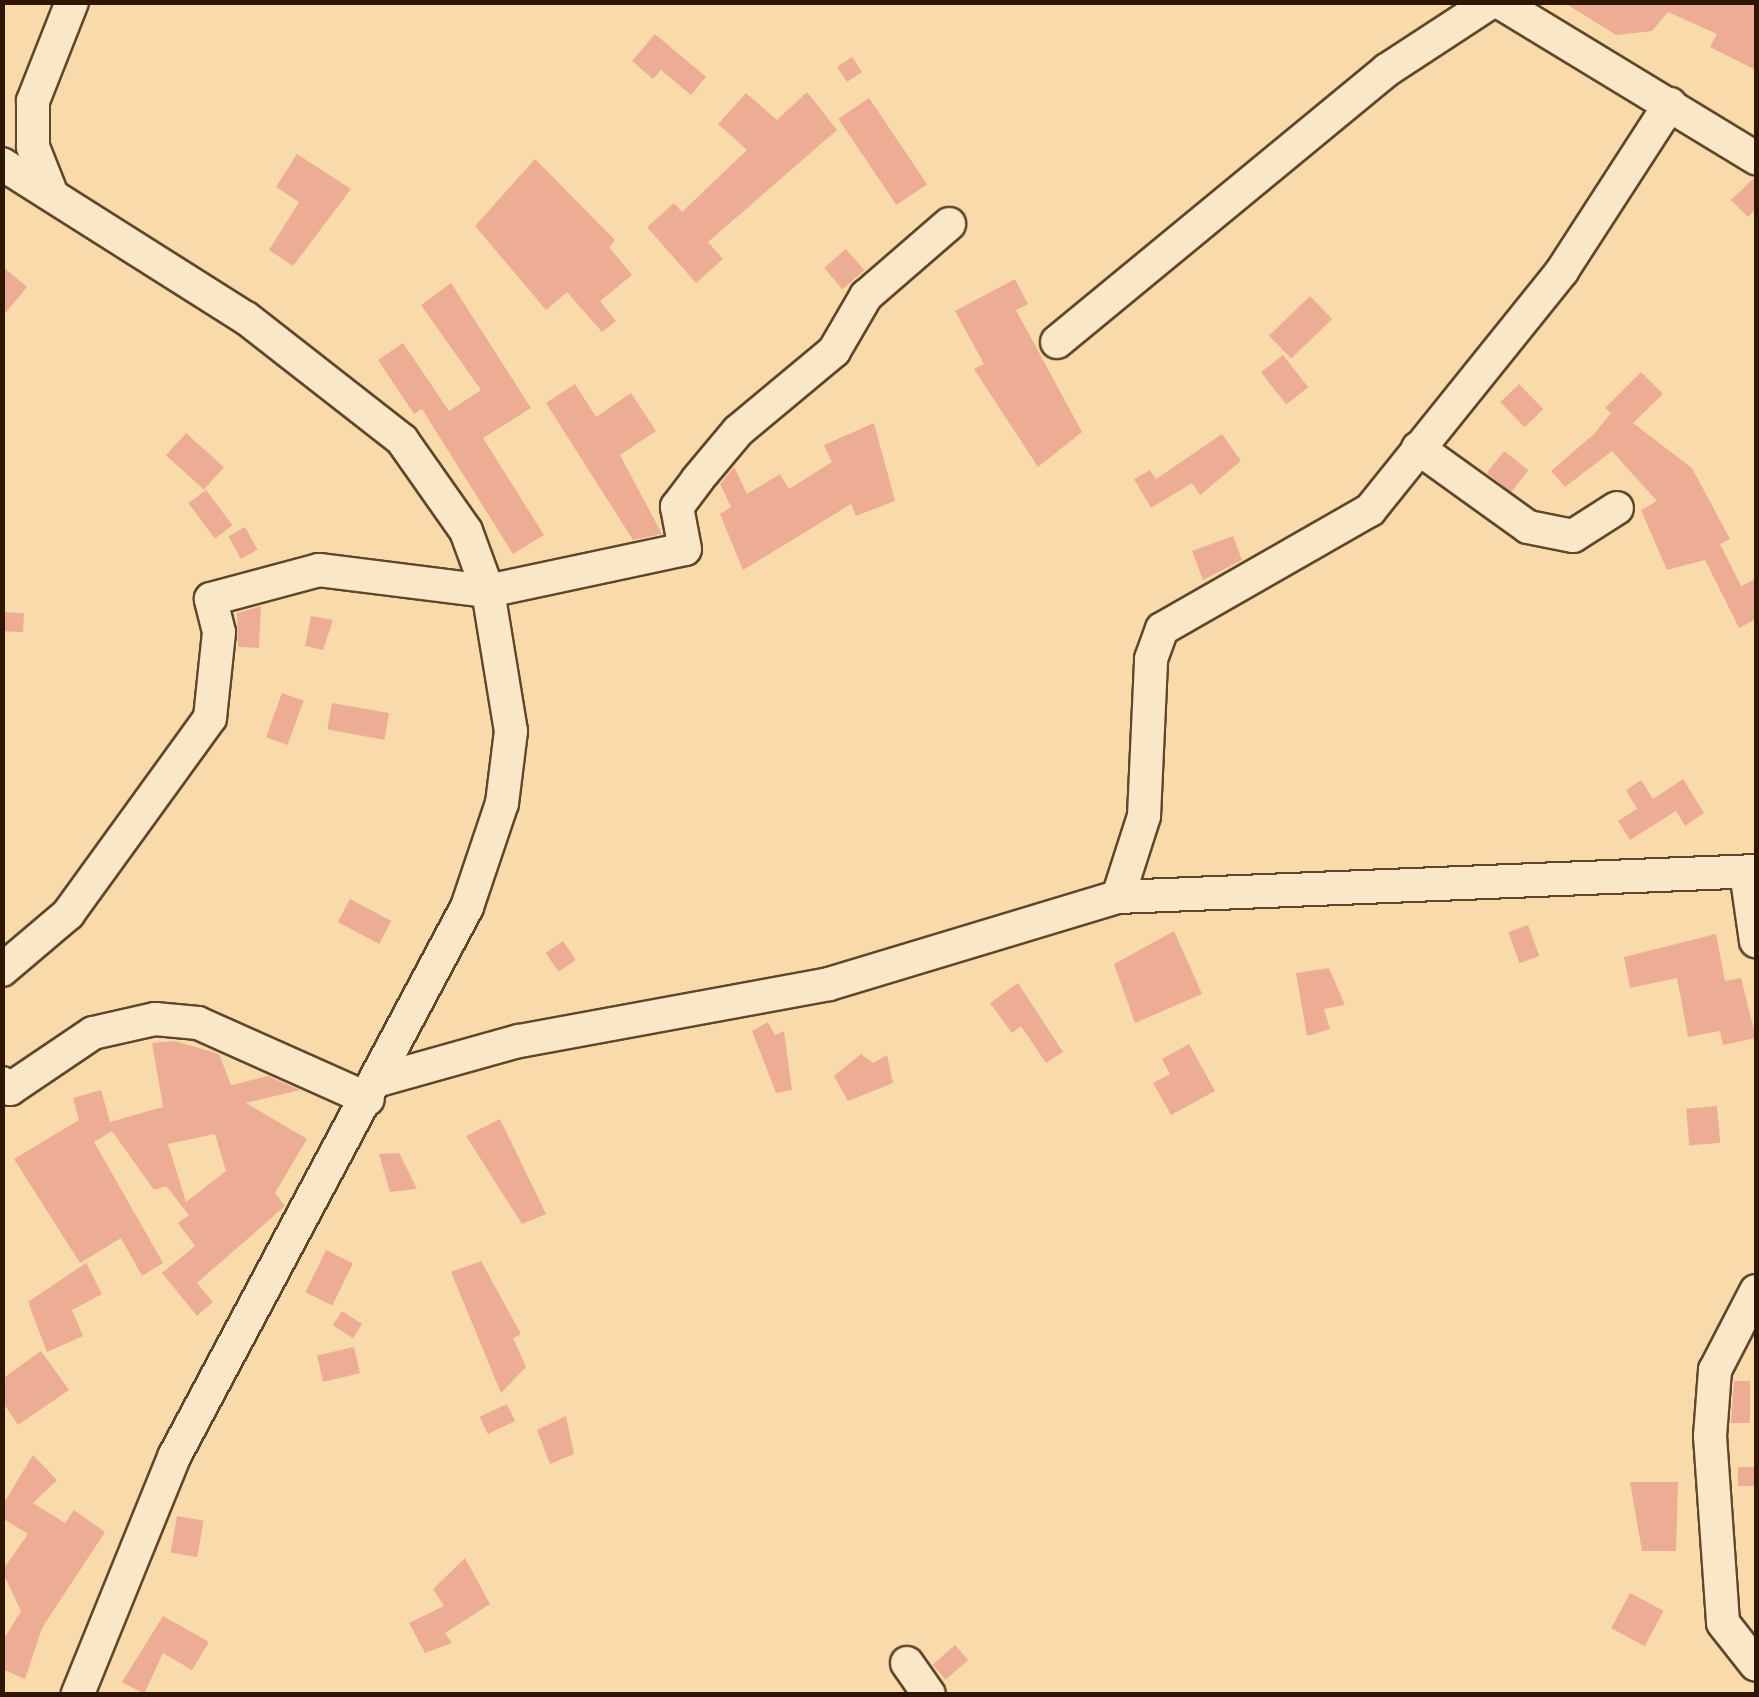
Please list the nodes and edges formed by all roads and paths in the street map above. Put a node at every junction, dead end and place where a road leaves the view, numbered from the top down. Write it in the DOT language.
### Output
graph roads {
  1 [pos="72,2"];
  2 [pos="1490,2"];
  3 [pos="1499,2"];
  4 [pos="1670,104"];
  5 [pos="1756,158"];
  6 [pos="2,164"];
  7 [pos="52,195"];
  8 [pos="949,224"];
  9 [pos="1057,342"];
  10 [pos="1418,448"];
  11 [pos="1616,508"];
  12 [pos="488,591"];
  13 [pos="1751,872"];
  14 [pos="1118,897"];
  15 [pos="1756,941"];
  16 [pos="2,970"];
  17 [pos="2,1082"];
  18 [pos="373,1089"];
  19 [pos="1756,1291"];
  20 [pos="907,1663"];
  21 [pos="1756,1665"];
  22 [pos="78,1694"];
  23 [pos="929,1694"];
  1 -- 7 [label="street"];
  2 -- 9 [label="street"];
  3 -- 4 [label="street"];
  4 -- 5 [label="street"];
  4 -- 10 [label="street"];
  6 -- 7 [label="street"];
  7 -- 12 [label="street"];
  8 -- 12 [label="street"];
  10 -- 11 [label="street"];
  10 -- 14 [label="street"];
  12 -- 16 [label="street"];
  12 -- 18 [label="street"];
  13 -- 14 [label="street"];
  13 -- 15 [label="street"];
  14 -- 18 [label="street"];
  17 -- 18 [label="street"];
  18 -- 22 [label="street"];
  19 -- 21 [label="street"];
  20 -- 23 [label="street"];
}
